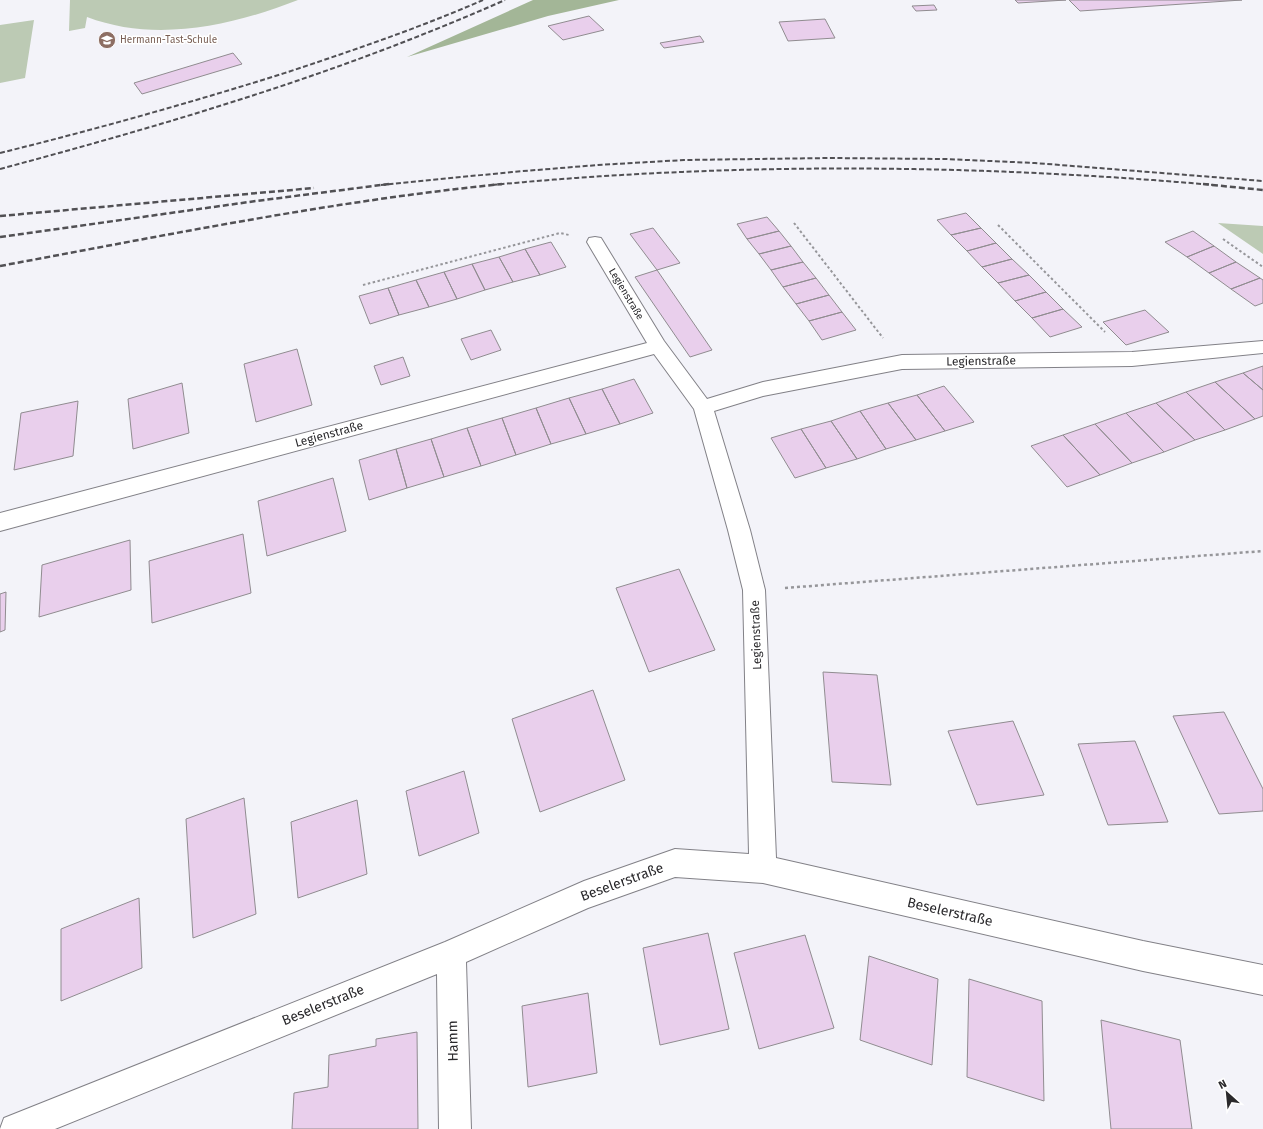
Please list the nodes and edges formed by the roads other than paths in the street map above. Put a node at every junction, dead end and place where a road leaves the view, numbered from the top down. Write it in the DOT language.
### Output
graph roads {
  1 [pos="595,242"];
  2 [pos="658,346"];
  3 [pos="1263,348"];
  4 [pos="703,407"];
  5 [pos="0,522"];
  6 [pos="763,869"];
  7 [pos="451,954"];
  8 [pos="1263,980"];
  9 [pos="15,1129"];
  10 [pos="455,1129"];
  1 -- 2 [label="street, Legienstraße"];
  2 -- 4 [label="street, Legienstraße"];
  2 -- 5 [label="street, Legienstraße"];
  3 -- 4 [label="street, Legienstraße"];
  4 -- 6 [label="street, Legienstraße"];
  6 -- 7 [label="street, Beselerstraße"];
  6 -- 8 [label="street, Beselerstraße"];
  7 -- 9 [label="street, Beselerstraße"];
  7 -- 10 [label="street, Hamm"];
}
